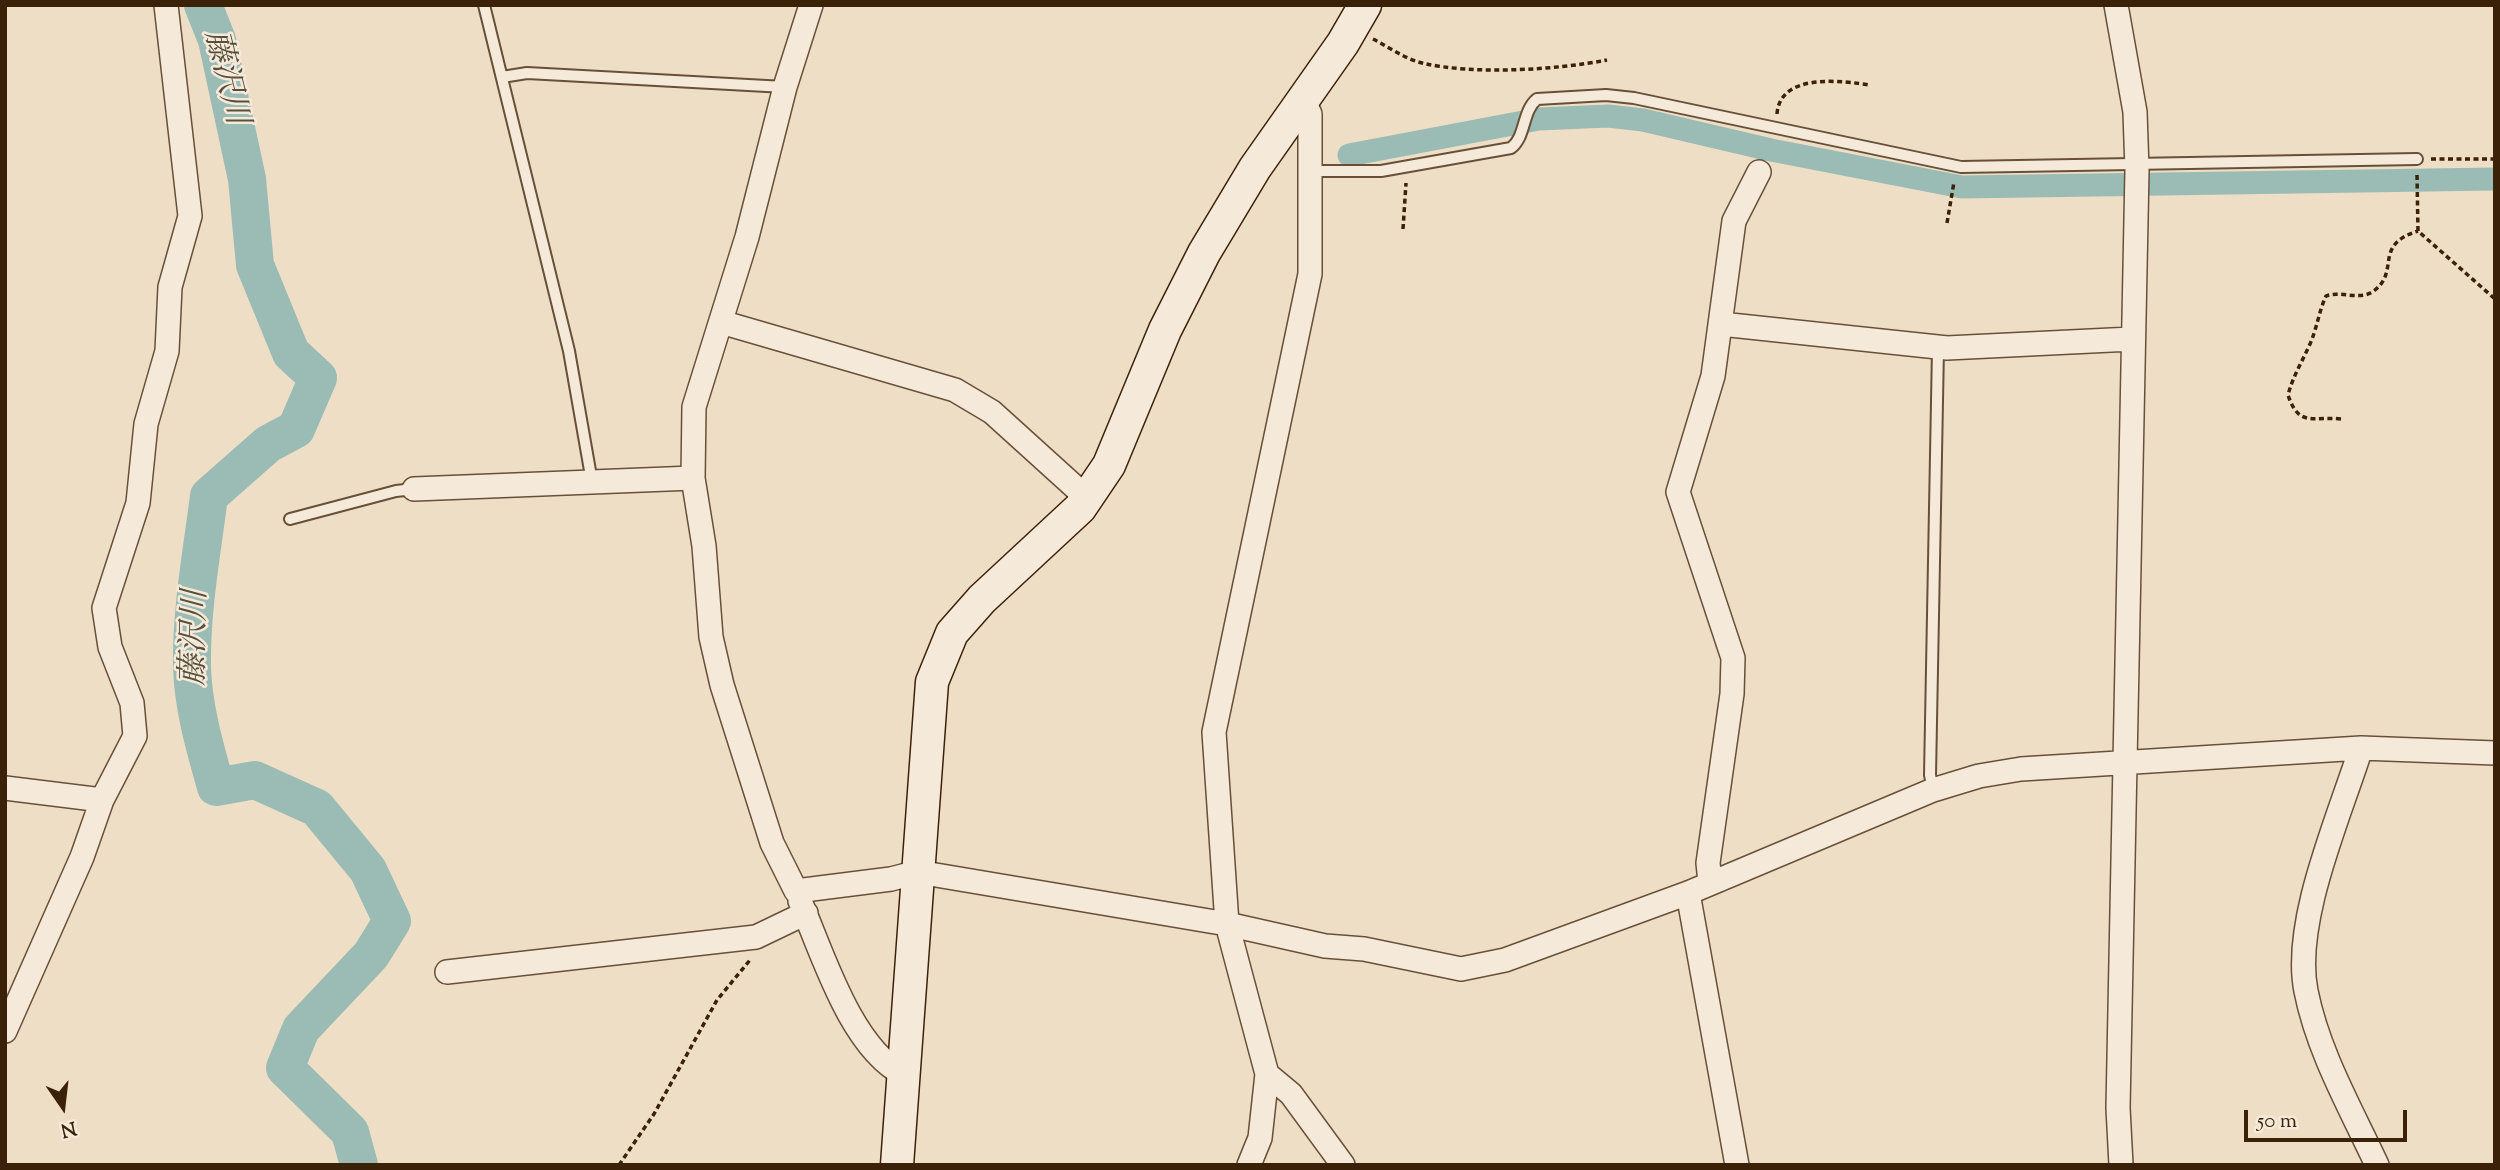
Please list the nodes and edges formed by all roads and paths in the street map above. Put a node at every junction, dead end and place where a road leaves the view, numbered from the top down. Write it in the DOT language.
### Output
graph roads {
  1 [pos="166,5"];
  2 [pos="484,5"];
  3 [pos="811,5"];
  4 [pos="2116,5"];
  5 [pos="1359,17"];
  6 [pos="1607,60"];
  7 [pos="502,77"];
  8 [pos="1870,85"];
  9 [pos="785,87"];
  10 [pos="1303,99"];
  11 [pos="1780,130"];
  12 [pos="2495,159"];
  13 [pos="2417,163"];
  14 [pos="1406,167"];
  15 [pos="2137,167"];
  16 [pos="1312,171"];
  17 [pos="1955,171"];
  18 [pos="1759,172"];
  19 [pos="1947,223"];
  20 [pos="1403,229"];
  21 [pos="2418,231"];
  22 [pos="2495,299"];
  23 [pos="720,322"];
  24 [pos="1721,324"];
  25 [pos="2132,340"];
  26 [pos="1938,348"];
  27 [pos="2341,419"];
  28 [pos="693,478"];
  29 [pos="592,482"];
  30 [pos="414,489"];
  31 [pos="1087,498"];
  32 [pos="290,519"];
  33 [pos="2361,748"];
  34 [pos="2495,752"];
  35 [pos="2123,762"];
  36 [pos="5,788"];
  37 [pos="1933,790"];
  38 [pos="102,800"];
  39 [pos="918,872"];
  40 [pos="1710,882"];
  41 [pos="796,891"];
  42 [pos="1688,893"];
  43 [pos="806,913"];
  44 [pos="1227,924"];
  45 [pos="779,927"];
  46 [pos="447,972"];
  47 [pos="5,1031"];
  48 [pos="903,1074"];
  49 [pos="1267,1074"];
  50 [pos="619,1165"];
  51 [pos="897,1165"];
  52 [pos="1249,1165"];
  53 [pos="1343,1165"];
  54 [pos="1737,1165"];
  55 [pos="2121,1165"];
  56 [pos="2377,1165"];
  1 -- 38 [label="street"];
  2 -- 7 [label="lane"];
  3 -- 9 [label="street"];
  4 -- 15 [label="street"];
  5 -- 6 [label="path"];
  5 -- 10 [label="street"];
  7 -- 9 [label="lane"];
  7 -- 29 [label="lane"];
  8 -- 11 [label="path"];
  9 -- 23 [label="street"];
  10 -- 16 [label="street"];
  10 -- 31 [label="street"];
  11 -- 14 [label="lane"];
  11 -- 15 [label="lane"];
  12 -- 13 [label="path"];
  13 -- 15 [label="lane"];
  13 -- 21 [label="path"];
  14 -- 16 [label="lane"];
  14 -- 20 [label="path"];
  15 -- 25 [label="street"];
  16 -- 44 [label="street"];
  17 -- 19 [label="path"];
  18 -- 24 [label="street"];
  21 -- 22 [label="path"];
  21 -- 27 [label="path"];
  23 -- 28 [label="street"];
  23 -- 31 [label="street"];
  24 -- 26 [label="street"];
  24 -- 40 [label="street"];
  25 -- 26 [label="street"];
  25 -- 35 [label="street"];
  26 -- 37 [label="lane"];
  28 -- 29 [label="street"];
  28 -- 41 [label="street"];
  29 -- 30 [label="street"];
  30 -- 32 [label="lane"];
  31 -- 39 [label="street"];
  33 -- 34 [label="street"];
  33 -- 35 [label="street"];
  33 -- 56 [label="street"];
  35 -- 37 [label="street"];
  35 -- 55 [label="street"];
  36 -- 38 [label="street"];
  37 -- 40 [label="street"];
  38 -- 47 [label="street"];
  39 -- 41 [label="street"];
  39 -- 44 [label="street"];
  39 -- 48 [label="street"];
  40 -- 42 [label="street"];
  41 -- 43 [label="street"];
  42 -- 44 [label="street"];
  42 -- 54 [label="street"];
  43 -- 45 [label="street"];
  43 -- 48 [label="street"];
  44 -- 49 [label="street"];
  45 -- 46 [label="street"];
  45 -- 50 [label="path"];
  48 -- 51 [label="street"];
  49 -- 52 [label="street"];
  49 -- 53 [label="street"];
}
